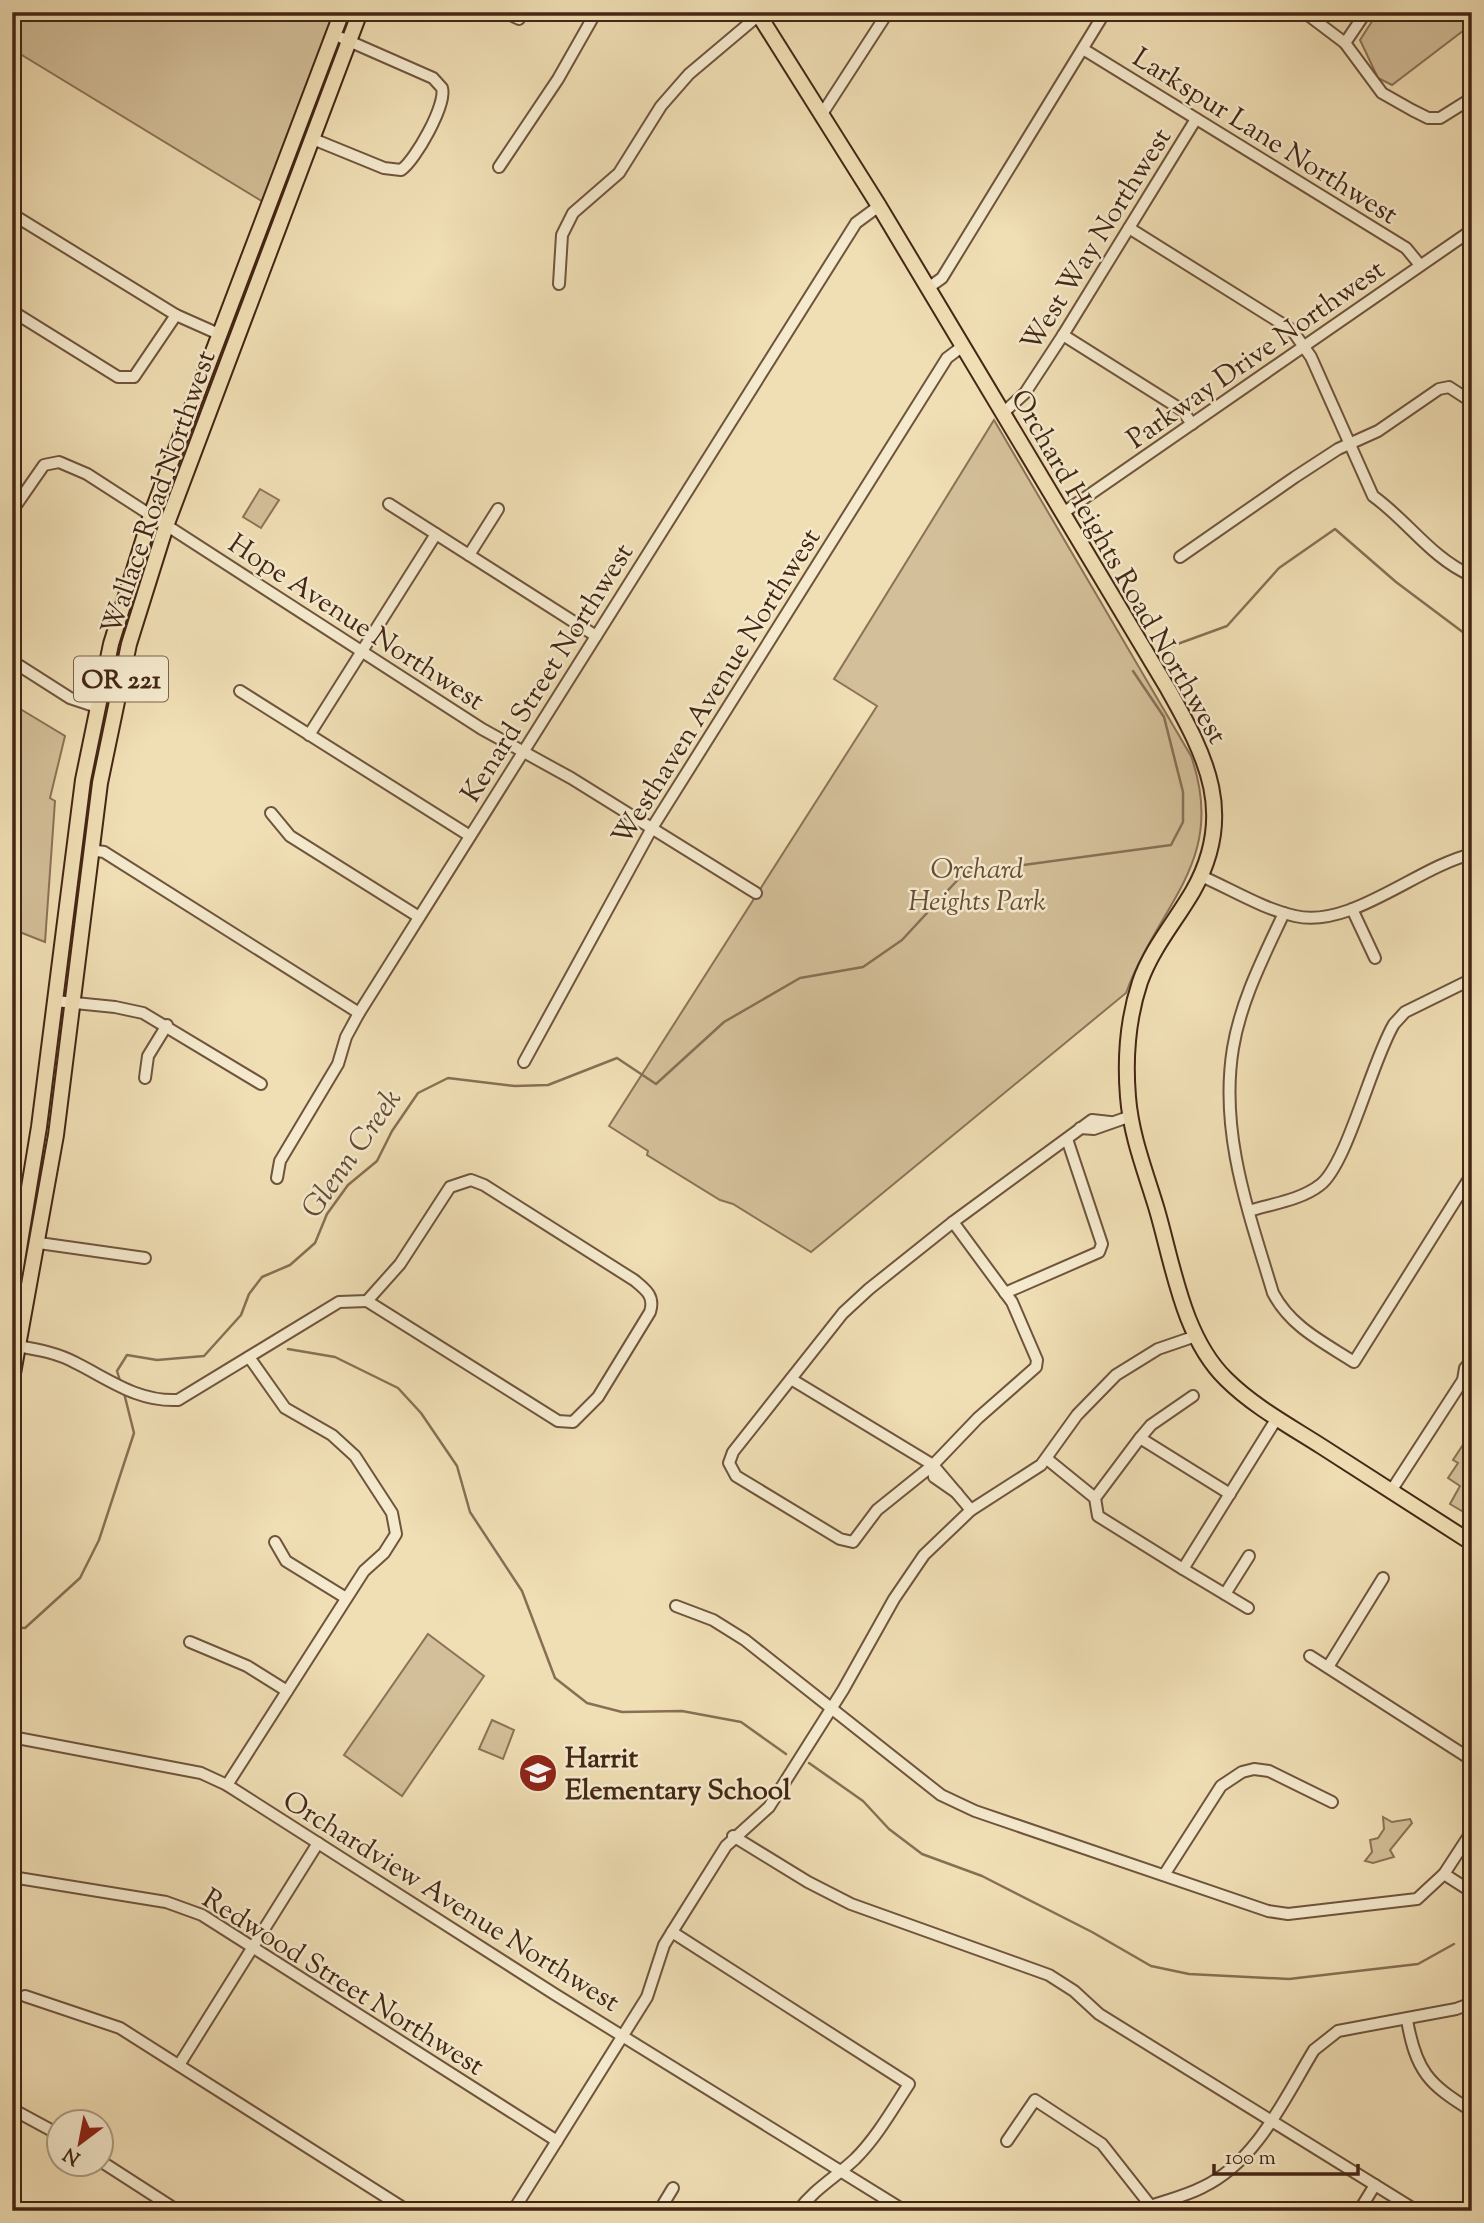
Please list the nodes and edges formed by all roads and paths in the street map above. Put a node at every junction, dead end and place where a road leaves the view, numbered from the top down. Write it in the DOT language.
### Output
graph roads {
  1 [pos="342,12"];
  2 [pos="360,12"];
  3 [pos="504,12"];
  4 [pos="596,12"];
  5 [pos="888,12"];
  6 [pos="1105,12"];
  7 [pos="1304,12"];
  8 [pos="1366,12"];
  9 [pos="758,14"];
  10 [pos="519,19"];
  11 [pos="333,34"];
  12 [pos="349,40"];
  13 [pos="1345,43"];
  14 [pos="1083,49"];
  15 [pos="1472,98"];
  16 [pos="822,114"];
  17 [pos="1196,119"];
  18 [pos="313,139"];
  19 [pos="499,167"];
  20 [pos="272,201"];
  21 [pos="879,206"];
  22 [pos="12,214"];
  23 [pos="1129,228"];
  24 [pos="1472,230"];
  25 [pos="1420,265"];
  26 [pos="559,285"];
  27 [pos="928,288"];
  28 [pos="256,290"];
  29 [pos="12,311"];
  30 [pos="176,315"];
  31 [pos="220,335"];
  32 [pos="1063,335"];
  33 [pos="963,346"];
  34 [pos="1304,347"];
  35 [pos="1472,402"];
  36 [pos="1003,412"];
  37 [pos="1192,424"];
  38 [pos="1350,446"];
  39 [pos="389,504"];
  40 [pos="498,509"];
  41 [pos="12,511"];
  42 [pos="1063,513"];
  43 [pos="151,515"];
  44 [pos="166,526"];
  45 [pos="436,534"];
  46 [pos="469,555"];
  47 [pos="1180,557"];
  48 [pos="1472,576"];
  49 [pos="596,636"];
  50 [pos="362,652"];
  51 [pos="12,661"];
  52 [pos="240,691"];
  53 [pos="97,707"];
  54 [pos="309,734"];
  55 [pos="524,750"];
  56 [pos="271,813"];
  57 [pos="652,828"];
  58 [pos="470,836"];
  59 [pos="90,850"];
  60 [pos="1472,854"];
  61 [pos="1200,876"];
  62 [pos="756,893"];
  63 [pos="1352,909"];
  64 [pos="1284,913"];
  65 [pos="419,917"];
  66 [pos="1375,958"];
  67 [pos="1470,980"];
  68 [pos="55,1001"];
  69 [pos="73,1003"];
  70 [pos="359,1013"];
  71 [pos="167,1025"];
  72 [pos="524,1062"];
  73 [pos="145,1077"];
  74 [pos="261,1084"];
  75 [pos="1131,1116"];
  76 [pos="1067,1139"];
  77 [pos="1472,1174"];
  78 [pos="277,1178"];
  79 [pos="1249,1211"];
  80 [pos="953,1222"];
  81 [pos="39,1242"];
  82 [pos="145,1258"];
  83 [pos="12,1291"];
  84 [pos="1005,1293"];
  85 [pos="367,1301"];
  86 [pos="1196,1336"];
  87 [pos="16,1345"];
  88 [pos="249,1357"];
  89 [pos="1472,1360"];
  90 [pos="12,1379"];
  91 [pos="791,1379"];
  92 [pos="1468,1383"];
  93 [pos="1193,1396"];
  94 [pos="1277,1418"];
  95 [pos="1140,1438"];
  96 [pos="1047,1459"];
  97 [pos="933,1465"];
  98 [pos="1391,1491"];
  99 [pos="1230,1494"];
  100 [pos="1095,1498"];
  101 [pos="971,1510"];
  102 [pos="275,1542"];
  103 [pos="1472,1543"];
  104 [pos="1249,1556"];
  105 [pos="1183,1569"];
  106 [pos="1383,1578"];
  107 [pos="1225,1594"];
  108 [pos="346,1598"];
  109 [pos="676,1605"];
  110 [pos="1248,1608"];
  111 [pos="190,1642"];
  112 [pos="1310,1656"];
  113 [pos="1328,1667"];
  114 [pos="287,1691"];
  115 [pos="831,1708"];
  116 [pos="12,1737"];
  117 [pos="1472,1760"];
  118 [pos="227,1785"];
  119 [pos="1332,1802"];
  120 [pos="1472,1831"];
  121 [pos="733,1836"];
  122 [pos="318,1843"];
  123 [pos="1444,1874"];
  124 [pos="1164,1875"];
  125 [pos="12,1877"];
  126 [pos="1472,1892"];
  127 [pos="671,1931"];
  128 [pos="252,1948"];
  129 [pos="25,1996"];
  130 [pos="1472,2003"];
  131 [pos="1407,2020"];
  132 [pos="623,2035"];
  133 [pos="179,2065"];
  134 [pos="12,2109"];
  135 [pos="1472,2111"];
  136 [pos="1271,2120"];
  137 [pos="46,2127"];
  138 [pos="557,2141"];
  139 [pos="1007,2141"];
  140 [pos="116,2172"];
  141 [pos="839,2172"];
  142 [pos="1375,2185"];
  143 [pos="673,2188"];
  144 [pos="12,2200"];
  145 [pos="1150,2205"];
  146 [pos="162,2206"];
  147 [pos="13,2211"];
  148 [pos="178,2211"];
  149 [pos="408,2211"];
  150 [pos="513,2211"];
  151 [pos="659,2211"];
  152 [pos="798,2211"];
  153 [pos="905,2211"];
  154 [pos="1137,2211"];
  155 [pos="1359,2211"];
  156 [pos="1417,2211"];
  1 -- 11 [label="main road, Wallace Road Northwest / OR 221"];
  2 -- 12 [label="main road, Wallace Road Northwest / OR 221"];
  3 -- 10 [label="street"];
  4 -- 19 [label="street"];
  5 -- 16 [label="street"];
  6 -- 14 [label="street"];
  7 -- 13 [label="street"];
  8 -- 13 [label="street"];
  9 -- 16 [label="main road, Orchard Heights Road Northwest"];
  9 -- 26 [label="street"];
  11 -- 12 [label="street"];
  11 -- 20 [label="main road, Wallace Road Northwest / OR 221"];
  12 -- 18 [label="main road, Wallace Road Northwest / OR 221"];
  12 -- 18 [label="street"];
  13 -- 15 [label="street"];
  14 -- 17 [label="street, Larkspur Lane Northwest"];
  14 -- 27 [label="street"];
  16 -- 21 [label="main road, Orchard Heights Road Northwest"];
  17 -- 23 [label="street, West Way Northwest"];
  17 -- 25 [label="street, Larkspur Lane Northwest"];
  18 -- 28 [label="main road, Wallace Road Northwest / OR 221"];
  20 -- 28 [label="main road"];
  20 -- 31 [label="main road, Wallace Road Northwest / OR 221"];
  21 -- 27 [label="main road, Orchard Heights Road Northwest"];
  21 -- 49 [label="street, Kenard Street Northwest"];
  22 -- 30 [label="street"];
  23 -- 32 [label="street, West Way Northwest"];
  23 -- 34 [label="street"];
  24 -- 25 [label="street, Parkway Drive Northwest"];
  25 -- 34 [label="street, Parkway Drive Northwest"];
  27 -- 33 [label="main road, Orchard Heights Road Northwest"];
  28 -- 44 [label="main road, Wallace Road Northwest / OR 221"];
  29 -- 30 [label="street"];
  30 -- 31 [label="street"];
  31 -- 43 [label="main road, Wallace Road Northwest / OR 221"];
  32 -- 36 [label="street, West Way Northwest"];
  32 -- 37 [label="street"];
  33 -- 36 [label="main road, Orchard Heights Road Northwest"];
  33 -- 57 [label="street, Westhaven Avenue Northwest"];
  34 -- 37 [label="street, Parkway Drive Northwest"];
  34 -- 38 [label="street"];
  35 -- 38 [label="street"];
  36 -- 42 [label="main road, Orchard Heights Road Northwest"];
  37 -- 42 [label="street, Parkway Drive Northwest"];
  38 -- 47 [label="street"];
  38 -- 48 [label="street"];
  39 -- 45 [label="street"];
  40 -- 46 [label="street"];
  41 -- 43 [label="street, Hope Avenue Northwest"];
  42 -- 61 [label="main road, Orchard Heights Road Northwest"];
  43 -- 44 [label="street, Hope Avenue Northwest"];
  43 -- 53 [label="main road, Wallace Road Northwest / OR 221"];
  44 -- 50 [label="street, Hope Avenue Northwest"];
  44 -- 59 [label="main road, Wallace Road Northwest / OR 221"];
  45 -- 46 [label="street"];
  45 -- 50 [label="street"];
  46 -- 49 [label="street"];
  49 -- 55 [label="street, Kenard Street Northwest"];
  50 -- 54 [label="street"];
  50 -- 55 [label="street, Hope Avenue Northwest"];
  51 -- 53 [label="street"];
  52 -- 54 [label="street"];
  53 -- 68 [label="main road, Wallace Road Northwest / OR 221"];
  54 -- 58 [label="street"];
  55 -- 57 [label="street, Hope Avenue Northwest"];
  55 -- 58 [label="street, Kenard Street Northwest"];
  56 -- 65 [label="street"];
  57 -- 62 [label="street, Hope Avenue Northwest"];
  57 -- 72 [label="street, Westhaven Avenue Northwest"];
  58 -- 65 [label="street, Kenard Street Northwest"];
  59 -- 69 [label="main road, Wallace Road Northwest / OR 221"];
  59 -- 70 [label="street"];
  60 -- 63 [label="street"];
  61 -- 64 [label="street"];
  61 -- 75 [label="main road, Orchard Heights Road Northwest"];
  63 -- 64 [label="street"];
  63 -- 66 [label="street"];
  64 -- 79 [label="street"];
  65 -- 70 [label="street, Kenard Street Northwest"];
  67 -- 79 [label="street"];
  68 -- 69 [label="street"];
  68 -- 83 [label="main road, Wallace Road Northwest / OR 221"];
  69 -- 71 [label="street"];
  69 -- 81 [label="main road, Wallace Road Northwest / OR 221"];
  70 -- 78 [label="street, Kenard Street Northwest"];
  71 -- 73 [label="street"];
  71 -- 74 [label="street"];
  75 -- 76 [label="street"];
  75 -- 86 [label="main road, Orchard Heights Road Northwest"];
  76 -- 80 [label="street"];
  76 -- 84 [label="street"];
  77 -- 79 [label="street"];
  80 -- 84 [label="street"];
  80 -- 91 [label="street"];
  81 -- 82 [label="street"];
  81 -- 87 [label="main road, Wallace Road Northwest / OR 221"];
  84 -- 97 [label="street"];
  85 -- 85 [label="street"];
  85 -- 88 [label="street"];
  86 -- 94 [label="main road, Orchard Heights Road Northwest"];
  86 -- 96 [label="street"];
  87 -- 88 [label="street"];
  87 -- 90 [label="main road, Wallace Road Northwest / OR 221"];
  88 -- 108 [label="street"];
  89 -- 92 [label="street"];
  91 -- 97 [label="street"];
  91 -- 97 [label="street"];
  92 -- 98 [label="street"];
  93 -- 95 [label="street"];
  94 -- 98 [label="main road, Orchard Heights Road Northwest"];
  94 -- 99 [label="street"];
  95 -- 99 [label="street"];
  95 -- 100 [label="street"];
  96 -- 100 [label="street"];
  96 -- 101 [label="street"];
  97 -- 101 [label="street"];
  98 -- 103 [label="main road, Orchard Heights Road Northwest"];
  99 -- 105 [label="street"];
  100 -- 105 [label="street"];
  101 -- 115 [label="street"];
  102 -- 108 [label="street"];
  104 -- 107 [label="street"];
  105 -- 107 [label="street"];
  106 -- 113 [label="street"];
  107 -- 110 [label="street"];
  108 -- 114 [label="street"];
  109 -- 115 [label="street"];
  111 -- 114 [label="street"];
  112 -- 113 [label="street"];
  113 -- 117 [label="street"];
  114 -- 118 [label="street"];
  115 -- 121 [label="street"];
  115 -- 124 [label="street"];
  116 -- 118 [label="street, Orchardview Avenue Northwest"];
  118 -- 122 [label="street, Orchardview Avenue Northwest"];
  119 -- 124 [label="street"];
  120 -- 123 [label="street"];
  121 -- 127 [label="street"];
  121 -- 136 [label="street"];
  122 -- 128 [label="street"];
  122 -- 132 [label="street, Orchardview Avenue Northwest"];
  123 -- 124 [label="street"];
  123 -- 126 [label="street"];
  125 -- 128 [label="street, Redwood Street Northwest"];
  127 -- 132 [label="street"];
  127 -- 141 [label="street"];
  128 -- 133 [label="street"];
  128 -- 138 [label="street, Redwood Street Northwest"];
  129 -- 133 [label="street"];
  130 -- 131 [label="street"];
  131 -- 135 [label="street"];
  131 -- 136 [label="street"];
  132 -- 138 [label="street"];
  132 -- 141 [label="street, Orchardview Avenue Northwest"];
  133 -- 149 [label="street"];
  134 -- 137 [label="street"];
  136 -- 142 [label="street"];
  136 -- 145 [label="street"];
  138 -- 150 [label="street"];
  139 -- 145 [label="street"];
  140 -- 146 [label="street"];
  141 -- 152 [label="street"];
  141 -- 153 [label="street, Orchardview Avenue Northwest"];
  142 -- 155 [label="street"];
  142 -- 156 [label="street"];
  143 -- 151 [label="street"];
  144 -- 147 [label="main road"];
  145 -- 154 [label="street"];
  146 -- 148 [label="street"];
}
